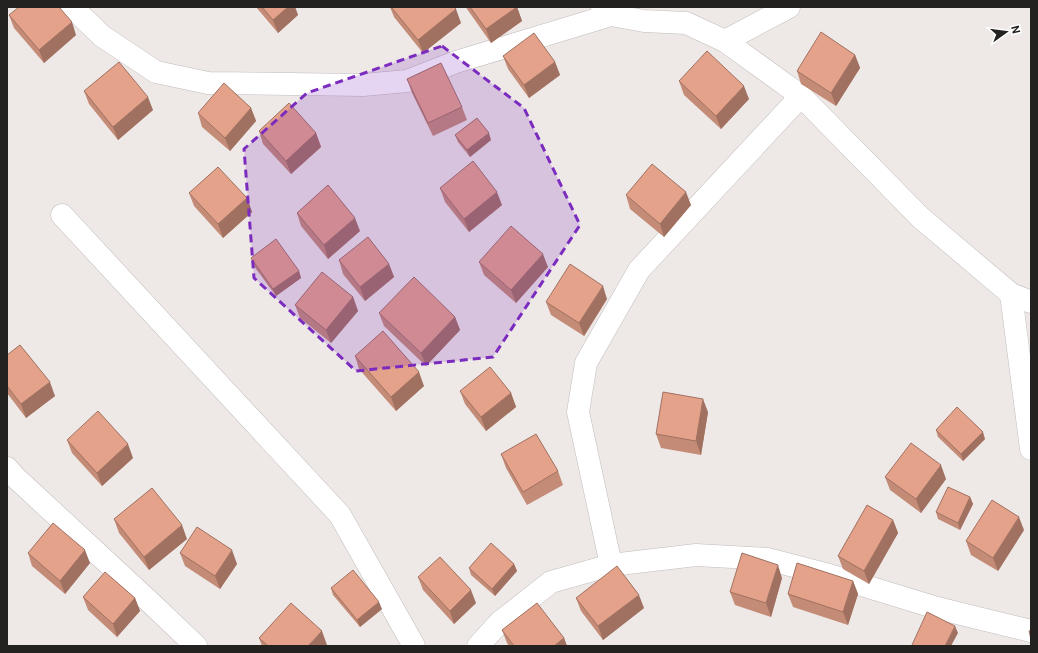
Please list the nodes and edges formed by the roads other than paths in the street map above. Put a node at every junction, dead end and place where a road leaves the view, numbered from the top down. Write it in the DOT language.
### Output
graph roads {
  1 [pos="72,7"];
  2 [pos="789,7"];
  3 [pos="606,11"];
  4 [pos="726,41"];
  5 [pos="802,96"];
  6 [pos="62,215"];
  7 [pos="1021,298"];
  8 [pos="1031,449"];
  9 [pos="7,468"];
  10 [pos="611,565"];
  11 [pos="1031,627"];
  12 [pos="1031,631"];
  13 [pos="196,646"];
  14 [pos="414,646"];
  15 [pos="478,646"];
  16 [pos="1025,646"];
  1 -- 3 [label="street"];
  2 -- 4 [label="street"];
  3 -- 4 [label="street"];
  4 -- 5 [label="street"];
  5 -- 7 [label="street"];
  5 -- 10 [label="street"];
  6 -- 14 [label="street"];
  7 -- 8 [label="street"];
  9 -- 13 [label="street"];
  10 -- 12 [label="street"];
  10 -- 15 [label="street"];
  11 -- 12 [label="street"];
  12 -- 16 [label="street"];
}
